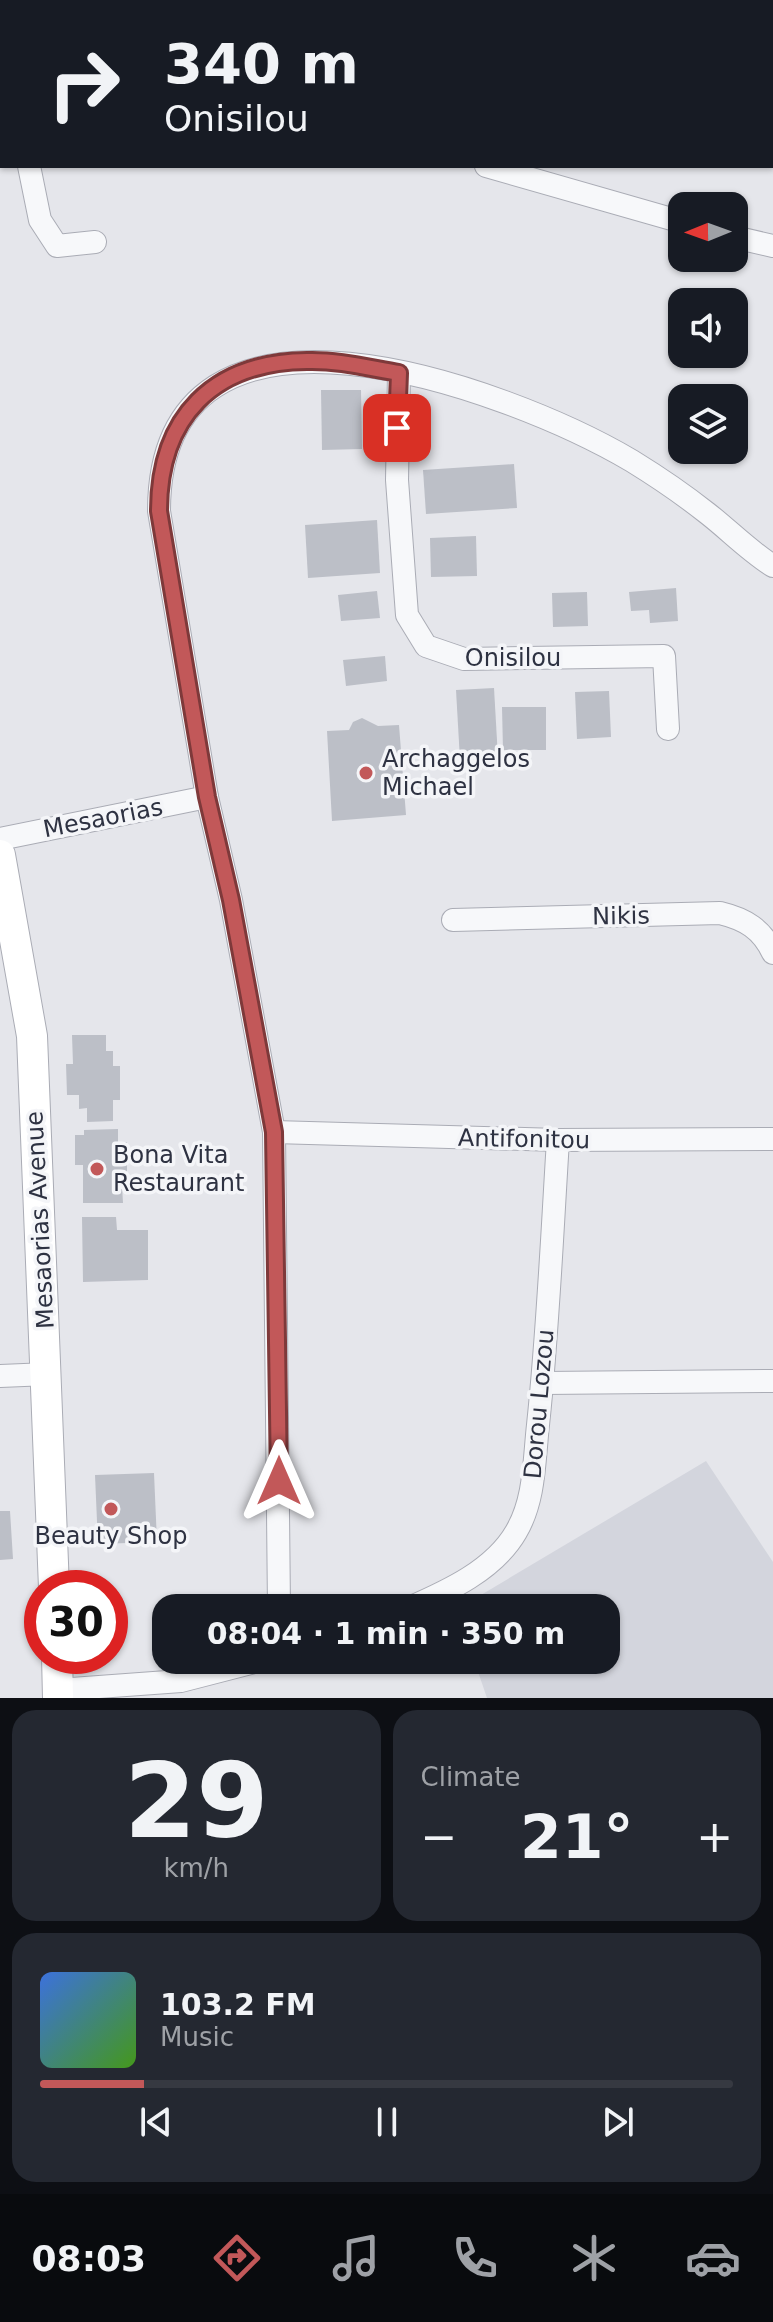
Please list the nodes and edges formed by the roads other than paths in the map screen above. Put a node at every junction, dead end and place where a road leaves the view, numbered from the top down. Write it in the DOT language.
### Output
graph roads {
  1 [pos="29,168"];
  2 [pos="495,168"];
  3 [pos="668,218"];
  4 [pos="748,240"];
  5 [pos="95,242"];
  6 [pos="773,246"];
  7 [pos="399,373"];
  8 [pos="773,566"];
  9 [pos="668,729"];
  10 [pos="207,797"];
  11 [pos="0,839"];
  12 [pos="0,855"];
  13 [pos="453,920"];
  14 [pos="773,953"];
  15 [pos="274,1132"];
  16 [pos="773,1139"];
  17 [pos="558,1140"];
  18 [pos="48,1374"];
  19 [pos="0,1376"];
  20 [pos="773,1381"];
  21 [pos="543,1383"];
  22 [pos="53,1570"];
  23 [pos="279,1594"];
  24 [pos="434,1594"];
  25 [pos="57,1674"];
  26 [pos="208,1674"];
  27 [pos="58,1694"];
  1 -- 5 [label="street"];
  2 -- 3 [label="street"];
  4 -- 6 [label="street"];
  7 -- 8 [label="street"];
  7 -- 9 [label="street, Onisilou"];
  7 -- 10 [label="street"];
  10 -- 11 [label="street, Mesaorias"];
  10 -- 15 [label="street"];
  12 -- 18 [label="main road, Mesaorias Avenue"];
  13 -- 14 [label="street, Nikis"];
  15 -- 17 [label="street, Antifonitou"];
  15 -- 23 [label="street"];
  16 -- 17 [label="street, Antifonitou"];
  17 -- 21 [label="street, Dorou Lozou"];
  18 -- 19 [label="street"];
  18 -- 22 [label="main road, Mesaorias Avenue"];
  20 -- 21 [label="street"];
  21 -- 24 [label="street, Dorou Lozou"];
  25 -- 27 [label="main road"];
  26 -- 27 [label="street"];
}
